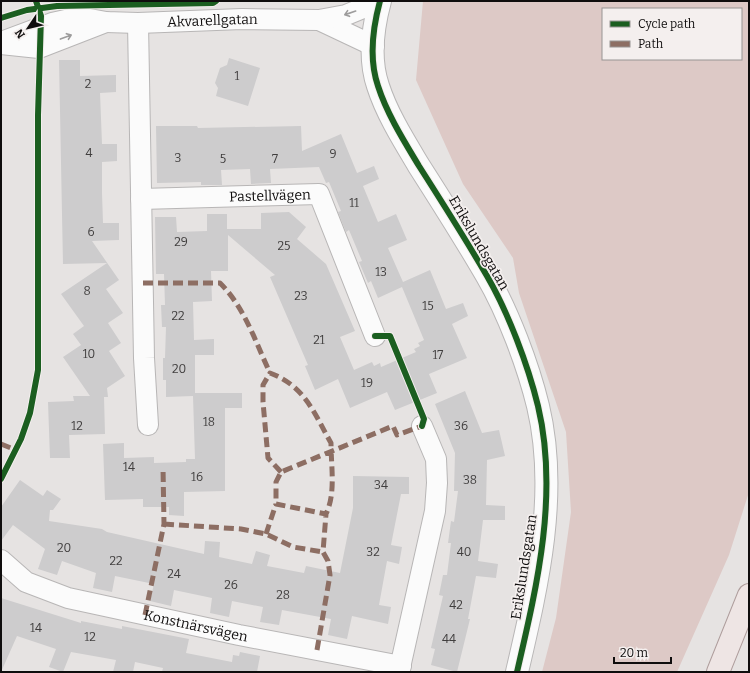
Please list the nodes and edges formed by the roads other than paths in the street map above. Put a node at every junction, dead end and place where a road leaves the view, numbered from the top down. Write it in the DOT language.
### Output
graph roads {
  1 [pos="380,1"];
  2 [pos="242,10"];
  3 [pos="319,20"];
  4 [pos="138,22"];
  5 [pos="1,43"];
  6 [pos="374,46"];
  7 [pos="141,199"];
  8 [pos="375,336"];
  9 [pos="148,425"];
  10 [pos="422,426"];
  11 [pos="1,560"];
  12 [pos="749,596"];
  13 [pos="400,669"];
  14 [pos="517,672"];
  15 [pos="718,672"];
  1 -- 3 [label="street, Akvarellgatan, one-way"];
  1 -- 6 [label="street, Erikslundsgatan"];
  2 -- 3 [label="street, Akvarellgatan"];
  2 -- 4 [label="street, Akvarellgatan"];
  3 -- 6 [label="street, Akvarellgatan"];
  4 -- 5 [label="street, Akvarellgatan"];
  4 -- 7 [label="street"];
  6 -- 14 [label="street, Erikslundsgatan"];
  7 -- 8 [label="street, Pastellvägen"];
  7 -- 9 [label="street"];
  10 -- 13 [label="street, Konstnärsvägen"];
  11 -- 13 [label="street, Konstnärsvägen"];
  12 -- 15 [label="main road"];
}
